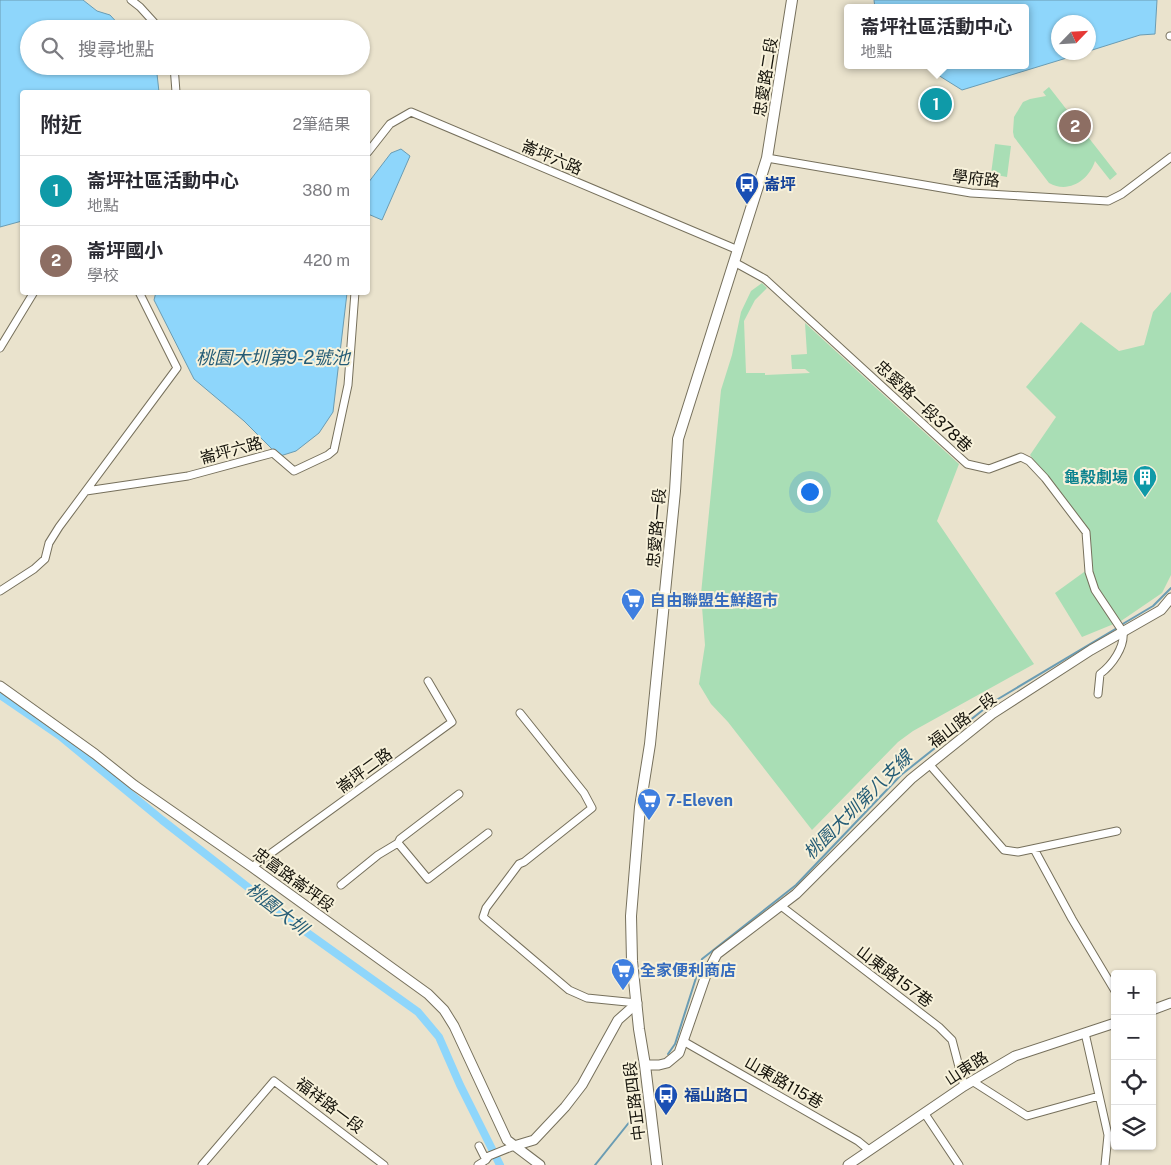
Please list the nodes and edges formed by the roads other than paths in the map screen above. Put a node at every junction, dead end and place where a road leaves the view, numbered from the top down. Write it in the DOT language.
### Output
graph roads {
  1 [pos="131,0"];
  2 [pos="792,0"];
  3 [pos="152,20"];
  4 [pos="175,75"];
  5 [pos="176,90"];
  6 [pos="370,149"];
  7 [pos="1171,157"];
  8 [pos="767,158"];
  9 [pos="738,250"];
  10 [pos="734,262"];
  11 [pos="32,295"];
  12 [pos="140,295"];
  13 [pos="355,295"];
  14 [pos="0,348"];
  15 [pos="86,491"];
  16 [pos="0,591"];
  17 [pos="1171,598"];
  18 [pos="1120,628"];
  19 [pos="428,681"];
  20 [pos="0,686"];
  21 [pos="1098,694"];
  22 [pos="520,712"];
  23 [pos="929,764"];
  24 [pos="459,794"];
  25 [pos="1117,831"];
  26 [pos="488,834"];
  27 [pos="398,843"];
  28 [pos="1034,849"];
  29 [pos="252,867"];
  30 [pos="341,885"];
  31 [pos="781,906"];
  32 [pos="1111,984"];
  33 [pos="637,1003"];
  34 [pos="1171,1003"];
  35 [pos="1156,1009"];
  36 [pos="1111,1024"];
  37 [pos="1085,1033"];
  38 [pos="683,1041"];
  39 [pos="646,1065"];
  40 [pos="968,1084"];
  41 [pos="1099,1096"];
  42 [pos="925,1114"];
  43 [pos="479,1146"];
  44 [pos="514,1146"];
  45 [pos="869,1150"];
  46 [pos="488,1158"];
  47 [pos="202,1165"];
  48 [pos="384,1165"];
  49 [pos="478,1165"];
  50 [pos="540,1165"];
  51 [pos="657,1165"];
  52 [pos="848,1165"];
  53 [pos="959,1165"];
  54 [pos="1105,1165"];
  1 -- 3 [label="street"];
  2 -- 8 [label="main road, 忠愛路二段"];
  4 -- 5 [label="street"];
  6 -- 9 [label="street, 崙坪六路"];
  7 -- 8 [label="street, 學府路"];
  8 -- 9 [label="main road, 忠愛路一段"];
  9 -- 10 [label="main road, 忠愛路一段"];
  10 -- 18 [label="street, 忠愛路一段378巷"];
  10 -- 33 [label="main road, 忠愛路一段"];
  11 -- 14 [label="street"];
  12 -- 15 [label="street"];
  13 -- 15 [label="street, 崙坪六路"];
  15 -- 16 [label="street"];
  17 -- 18 [label="street, 福山路一段"];
  18 -- 21 [label="street"];
  18 -- 23 [label="street, 福山路一段"];
  19 -- 29 [label="street, 崙坪二路"];
  20 -- 29 [label="street, 忠富路崙坪段"];
  22 -- 33 [label="street"];
  23 -- 28 [label="street"];
  23 -- 31 [label="street, 福山路一段"];
  24 -- 27 [label="street"];
  25 -- 28 [label="street"];
  26 -- 27 [label="street"];
  27 -- 30 [label="street"];
  28 -- 32 [label="street"];
  29 -- 44 [label="street, 忠富路崙坪段"];
  31 -- 38 [label="street, 福山路一段"];
  31 -- 40 [label="street, 山東路157巷"];
  33 -- 39 [label="main road, 中正路四段"];
  33 -- 44 [label="street"];
  34 -- 35 [label="street"];
  36 -- 37 [label="street, 山東路"];
  37 -- 40 [label="street, 山東路"];
  37 -- 41 [label="street"];
  38 -- 39 [label="street, 福山路一段"];
  38 -- 45 [label="street, 山東路115巷"];
  39 -- 51 [label="main road, 中正路四段"];
  40 -- 41 [label="street"];
  40 -- 42 [label="street, 山東路"];
  41 -- 54 [label="street"];
  42 -- 45 [label="street, 山東路"];
  42 -- 53 [label="street"];
  43 -- 46 [label="street"];
  44 -- 46 [label="street"];
  44 -- 50 [label="street, 忠富路崙坪段"];
  45 -- 52 [label="street, 山東路"];
  46 -- 49 [label="street"];
  47 -- 48 [label="street, 福祥路一段"];
}
